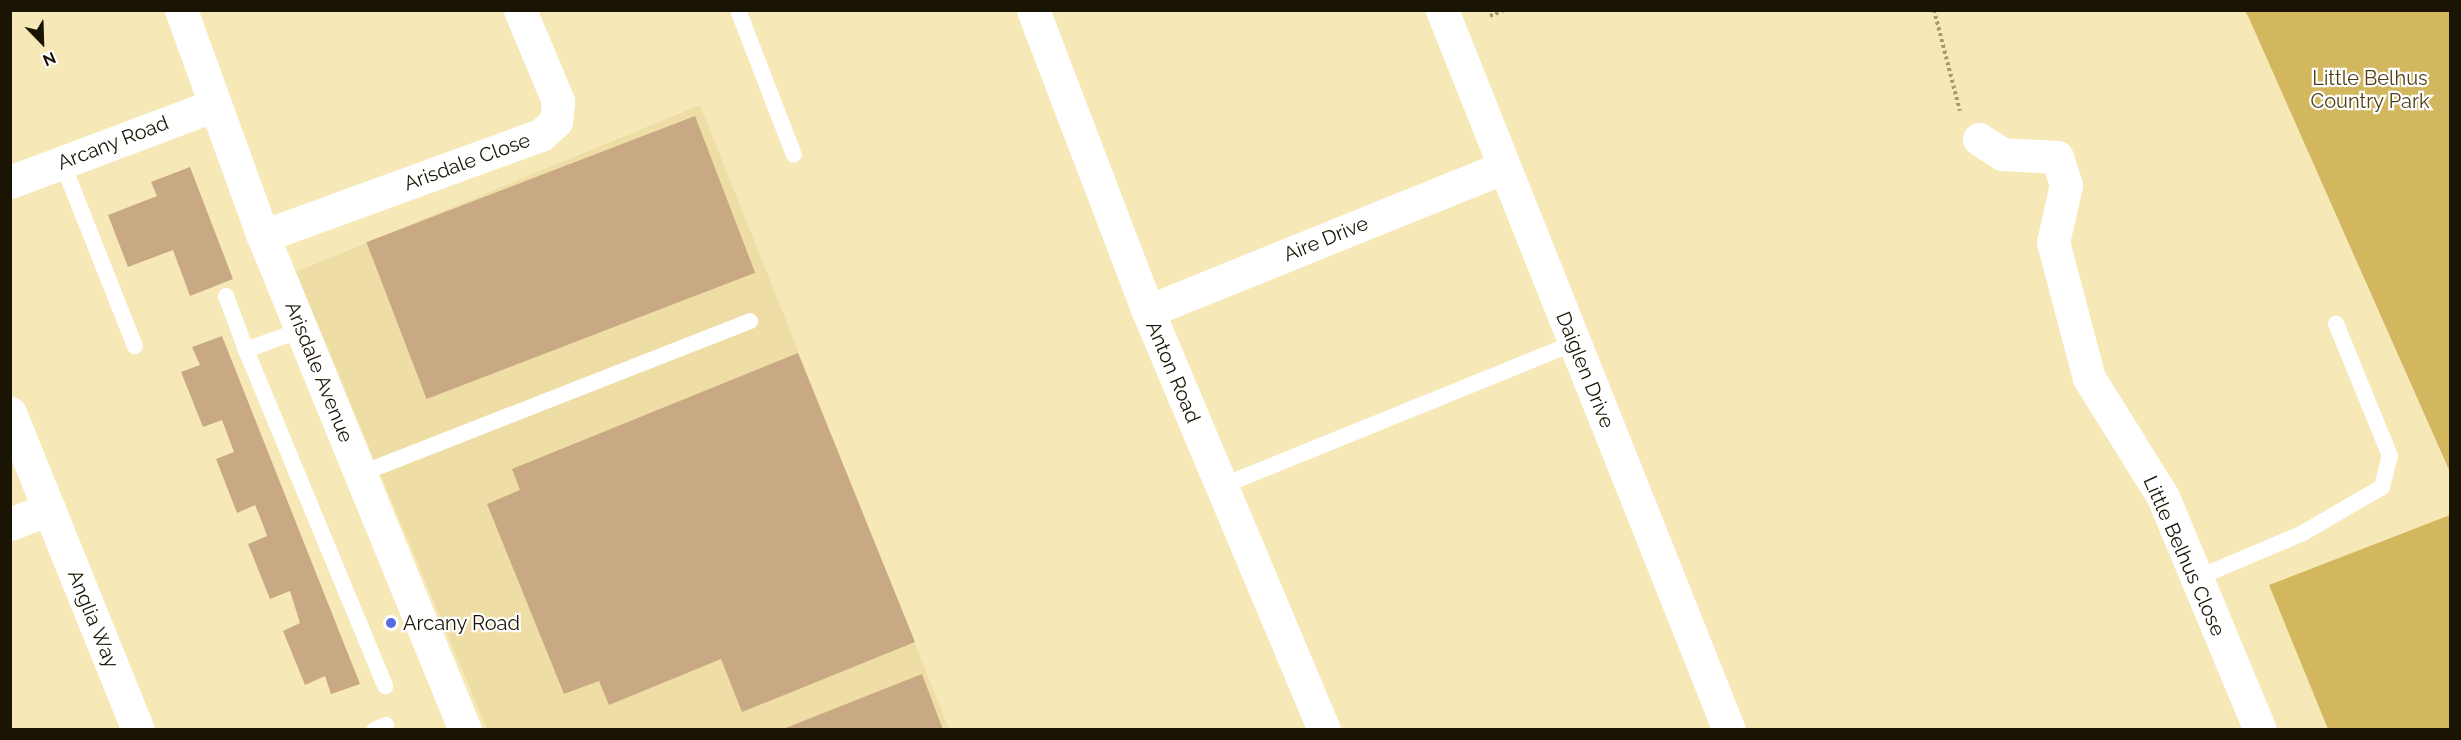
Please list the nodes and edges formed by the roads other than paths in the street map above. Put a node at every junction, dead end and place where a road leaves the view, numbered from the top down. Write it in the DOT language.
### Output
graph roads {
  1 [pos="181,10"];
  2 [pos="520,10"];
  3 [pos="738,10"];
  4 [pos="1033,10"];
  5 [pos="1442,10"];
  6 [pos="215,105"];
  7 [pos="1979,139"];
  8 [pos="794,155"];
  9 [pos="62,162"];
  10 [pos="1504,167"];
  11 [pos="10,182"];
  12 [pos="263,236"];
  13 [pos="226,296"];
  14 [pos="1148,311"];
  15 [pos="750,321"];
  16 [pos="2336,324"];
  17 [pos="301,330"];
  18 [pos="1574,343"];
  19 [pos="135,346"];
  20 [pos="246,350"];
  21 [pos="10,413"];
  22 [pos="360,474"];
  23 [pos="1222,486"];
  24 [pos="49,508"];
  25 [pos="10,524"];
  26 [pos="2197,579"];
  27 [pos="385,686"];
  28 [pos="138,729"];
  29 [pos="465,729"];
  30 [pos="1324,729"];
  31 [pos="1729,729"];
  32 [pos="2260,729"];
  1 -- 6 [label="street, Arisdale Avenue"];
  2 -- 12 [label="street, Arisdale Close"];
  3 -- 8 [label="lane"];
  4 -- 14 [label="street, Anton Road"];
  5 -- 10 [label="street, Daiglen Drive"];
  6 -- 9 [label="street, Arcany Road"];
  6 -- 12 [label="street, Arisdale Avenue"];
  7 -- 26 [label="street, Little Belhus Close"];
  9 -- 11 [label="street, Arcany Road"];
  9 -- 19 [label="lane"];
  10 -- 14 [label="street, Aire Drive"];
  10 -- 18 [label="street, Daiglen Drive"];
  12 -- 17 [label="street, Arisdale Avenue"];
  13 -- 20 [label="lane"];
  14 -- 23 [label="street, Anton Road"];
  15 -- 22 [label="lane"];
  16 -- 26 [label="lane"];
  17 -- 20 [label="lane"];
  17 -- 22 [label="street, Arisdale Avenue"];
  18 -- 23 [label="lane"];
  18 -- 31 [label="street, Daiglen Drive"];
  20 -- 27 [label="lane"];
  21 -- 24 [label="street, Anglia Way"];
  22 -- 29 [label="street, Arisdale Avenue"];
  23 -- 30 [label="street, Anton Road"];
  24 -- 25 [label="street"];
  24 -- 28 [label="street, Anglia Way"];
  26 -- 32 [label="street, Little Belhus Close"];
}
